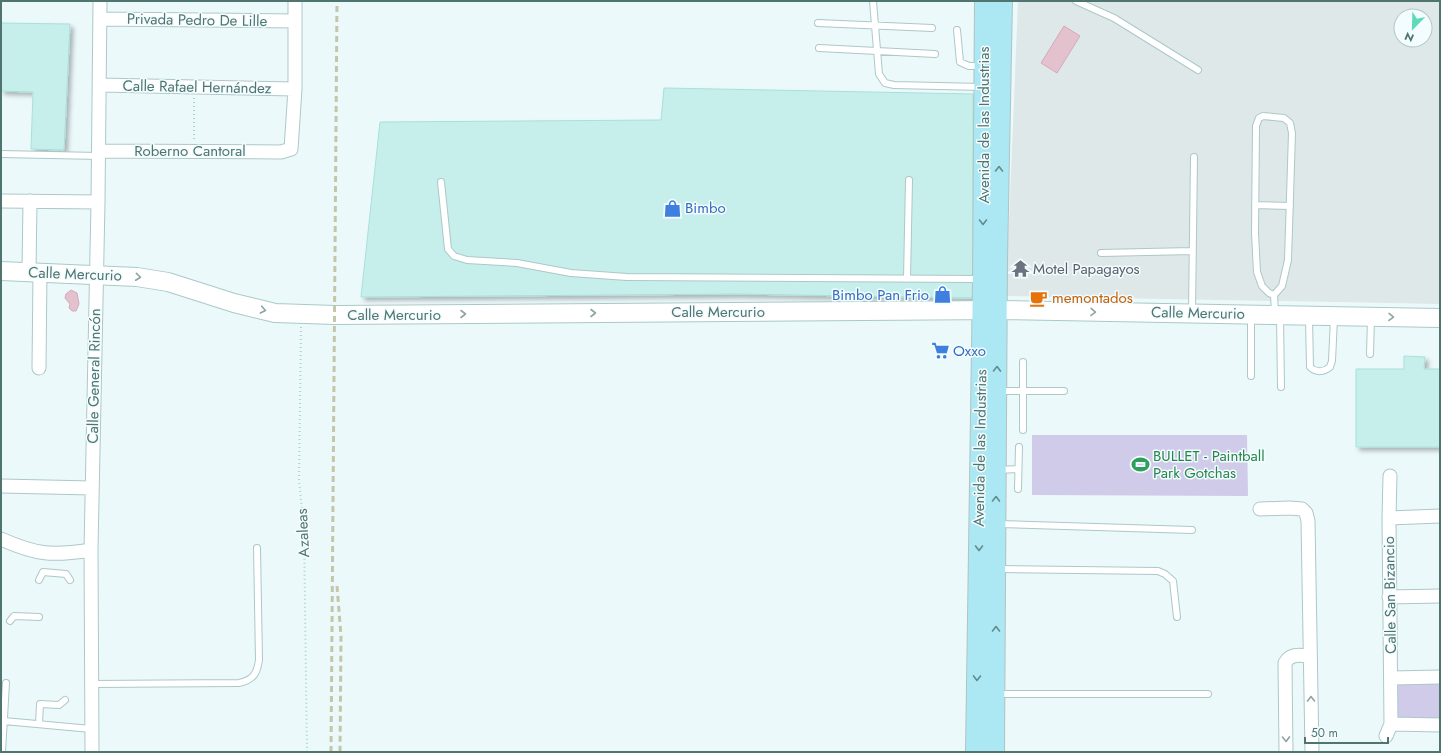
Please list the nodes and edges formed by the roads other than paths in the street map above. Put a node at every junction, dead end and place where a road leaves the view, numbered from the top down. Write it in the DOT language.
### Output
graph roads {
  1 [pos="100,1"];
  2 [pos="295,1"];
  3 [pos="874,1"];
  4 [pos="985,1"];
  5 [pos="1002,1"];
  6 [pos="1076,1"];
  7 [pos="100,19"];
  8 [pos="295,21"];
  9 [pos="818,23"];
  10 [pos="876,26"];
  11 [pos="932,28"];
  12 [pos="957,30"];
  13 [pos="819,48"];
  14 [pos="878,52"];
  15 [pos="935,54"];
  16 [pos="984,66"];
  17 [pos="1198,70"];
  18 [pos="100,85"];
  19 [pos="984,86"];
  20 [pos="295,89"];
  21 [pos="99,153"];
  22 [pos="1,154"];
  23 [pos="1194,157"];
  24 [pos="909,180"];
  25 [pos="441,182"];
  26 [pos="1,201"];
  27 [pos="30,201"];
  28 [pos="98,202"];
  29 [pos="1255,205"];
  30 [pos="1290,206"];
  31 [pos="1192,251"];
  32 [pos="1102,253"];
  33 [pos="988,267"];
  34 [pos="1,271"];
  35 [pos="34,272"];
  36 [pos="96,275"];
  37 [pos="907,279"];
  38 [pos="1274,295"];
  39 [pos="990,310"];
  40 [pos="1192,313"];
  41 [pos="1251,314"];
  42 [pos="1277,314"];
  43 [pos="1309,315"];
  44 [pos="1334,316"];
  45 [pos="1371,317"];
  46 [pos="1440,318"];
  47 [pos="1370,354"];
  48 [pos="1024,362"];
  49 [pos="38,368"];
  50 [pos="1251,376"];
  51 [pos="1281,387"];
  52 [pos="997,391"];
  53 [pos="1023,391"];
  54 [pos="1064,391"];
  55 [pos="1023,430"];
  56 [pos="1019,447"];
  57 [pos="1018,469"];
  58 [pos="996,470"];
  59 [pos="1390,476"];
  60 [pos="1,486"];
  61 [pos="92,488"];
  62 [pos="1018,489"];
  63 [pos="1260,509"];
  64 [pos="1440,516"];
  65 [pos="1389,518"];
  66 [pos="987,524"];
  67 [pos="1192,530"];
  68 [pos="1,539"];
  69 [pos="257,548"];
  70 [pos="91,550"];
  71 [pos="987,569"];
  72 [pos="39,580"];
  73 [pos="70,580"];
  74 [pos="1440,596"];
  75 [pos="1389,597"];
  76 [pos="39,617"];
  77 [pos="1177,618"];
  78 [pos="10,621"];
  79 [pos="1310,656"];
  80 [pos="1440,677"];
  81 [pos="1391,678"];
  82 [pos="6,683"];
  83 [pos="91,684"];
  84 [pos="995,694"];
  85 [pos="1208,694"];
  86 [pos="65,700"];
  87 [pos="986,716"];
  88 [pos="4,721"];
  89 [pos="39,724"];
  90 [pos="1440,725"];
  91 [pos="91,729"];
  92 [pos="2,752"];
  93 [pos="92,752"];
  94 [pos="976,752"];
  95 [pos="994,752"];
  96 [pos="1286,752"];
  97 [pos="1312,752"];
  1 -- 7 [label="street, Calle General Rincón"];
  2 -- 8 [label="street"];
  3 -- 10 [label="lane"];
  4 -- 16 [label="main road, Avenida de las Industrias"];
  33 -- 5 [label="main road, Avenida de las Industrias, one-way"];
  6 -- 17 [label="lane"];
  7 -- 8 [label="street, Privada Pedro De Lille"];
  7 -- 18 [label="street, Calle General Rincón"];
  8 -- 20 [label="street"];
  9 -- 10 [label="lane"];
  10 -- 11 [label="lane"];
  10 -- 14 [label="lane"];
  12 -- 16 [label="lane"];
  13 -- 14 [label="lane"];
  14 -- 15 [label="lane"];
  14 -- 19 [label="lane"];
  16 -- 19 [label="main road, Avenida de las Industrias"];
  18 -- 20 [label="street, Calle Rafael Hernández"];
  18 -- 21 [label="street, Calle General Rincón"];
  19 -- 33 [label="main road, Avenida de las Industrias, one-way"];
  20 -- 21 [label="street, Roberno Cantoral"];
  21 -- 22 [label="lane"];
  21 -- 28 [label="street, Calle General Rincón"];
  23 -- 31 [label="lane"];
  24 -- 37 [label="lane"];
  25 -- 37 [label="lane"];
  26 -- 27 [label="street"];
  27 -- 28 [label="street"];
  27 -- 35 [label="street"];
  28 -- 36 [label="street, Calle General Rincón"];
  29 -- 30 [label="lane"];
  29 -- 30 [label="lane"];
  29 -- 38 [label="lane"];
  30 -- 38 [label="lane"];
  31 -- 32 [label="lane"];
  31 -- 40 [label="lane"];
  33 -- 37 [label="lane"];
  33 -- 39 [label="main road, Avenida de las Industrias"];
  34 -- 35 [label="main road, Calle Mercurio"];
  35 -- 36 [label="main road, Calle Mercurio"];
  35 -- 49 [label="street"];
  36 -- 39 [label="main road, Calle Mercurio, one-way"];
  36 -- 61 [label="street, Calle General Rincón"];
  38 -- 42 [label="lane"];
  39 -- 40 [label="main road, Calle Mercurio, one-way"];
  52 -- 39 [label="main road, Avenida de las Industrias, one-way"];
  39 -- 66 [label="main road, Avenida de las Industrias"];
  40 -- 41 [label="main road, Calle Mercurio"];
  41 -- 42 [label="main road, Calle Mercurio"];
  41 -- 50 [label="lane"];
  42 -- 43 [label="main road, Calle Mercurio"];
  42 -- 51 [label="lane"];
  43 -- 44 [label="main road, Calle Mercurio"];
  43 -- 44 [label="lane"];
  44 -- 45 [label="main road, Calle Mercurio"];
  45 -- 46 [label="main road, Calle Mercurio, one-way"];
  45 -- 47 [label="lane"];
  48 -- 53 [label="lane"];
  52 -- 53 [label="lane"];
  52 -- 58 [label="main road, Avenida de las Industrias"];
  53 -- 54 [label="lane"];
  53 -- 55 [label="lane"];
  56 -- 57 [label="lane"];
  57 -- 58 [label="lane"];
  57 -- 62 [label="lane"];
  66 -- 58 [label="main road, Avenida de las Industrias, one-way"];
  59 -- 65 [label="street"];
  60 -- 61 [label="street"];
  61 -- 70 [label="street, Calle General Rincón"];
  63 -- 79 [label="street"];
  64 -- 65 [label="street, Calle San Bizancio"];
  65 -- 75 [label="street, Calle San Bizancio"];
  66 -- 67 [label="lane"];
  66 -- 71 [label="main road, Avenida de las Industrias"];
  68 -- 70 [label="street"];
  69 -- 83 [label="lane"];
  70 -- 83 [label="street, Calle General Rincón"];
  71 -- 77 [label="lane"];
  84 -- 71 [label="main road, Avenida de las Industrias, one-way"];
  71 -- 87 [label="main road, Avenida de las Industrias, one-way"];
  72 -- 73 [label="lane"];
  74 -- 75 [label="street"];
  75 -- 81 [label="street, Calle San Bizancio"];
  76 -- 78 [label="lane"];
  79 -- 96 [label="street, one-way"];
  97 -- 79 [label="street, one-way"];
  80 -- 81 [label="street"];
  81 -- 90 [label="street, Calle San Bizancio"];
  82 -- 88 [label="lane"];
  83 -- 91 [label="street, Calle General Rincón"];
  84 -- 85 [label="lane"];
  84 -- 87 [label="main road, Avenida de las Industrias"];
  86 -- 89 [label="lane"];
  87 -- 94 [label="main road, Avenida de las Industrias"];
  87 -- 95 [label="main road, Avenida de las Industrias"];
  88 -- 89 [label="lane"];
  88 -- 92 [label="lane"];
  89 -- 91 [label="lane"];
  91 -- 93 [label="street, Calle General Rincón"];
}
